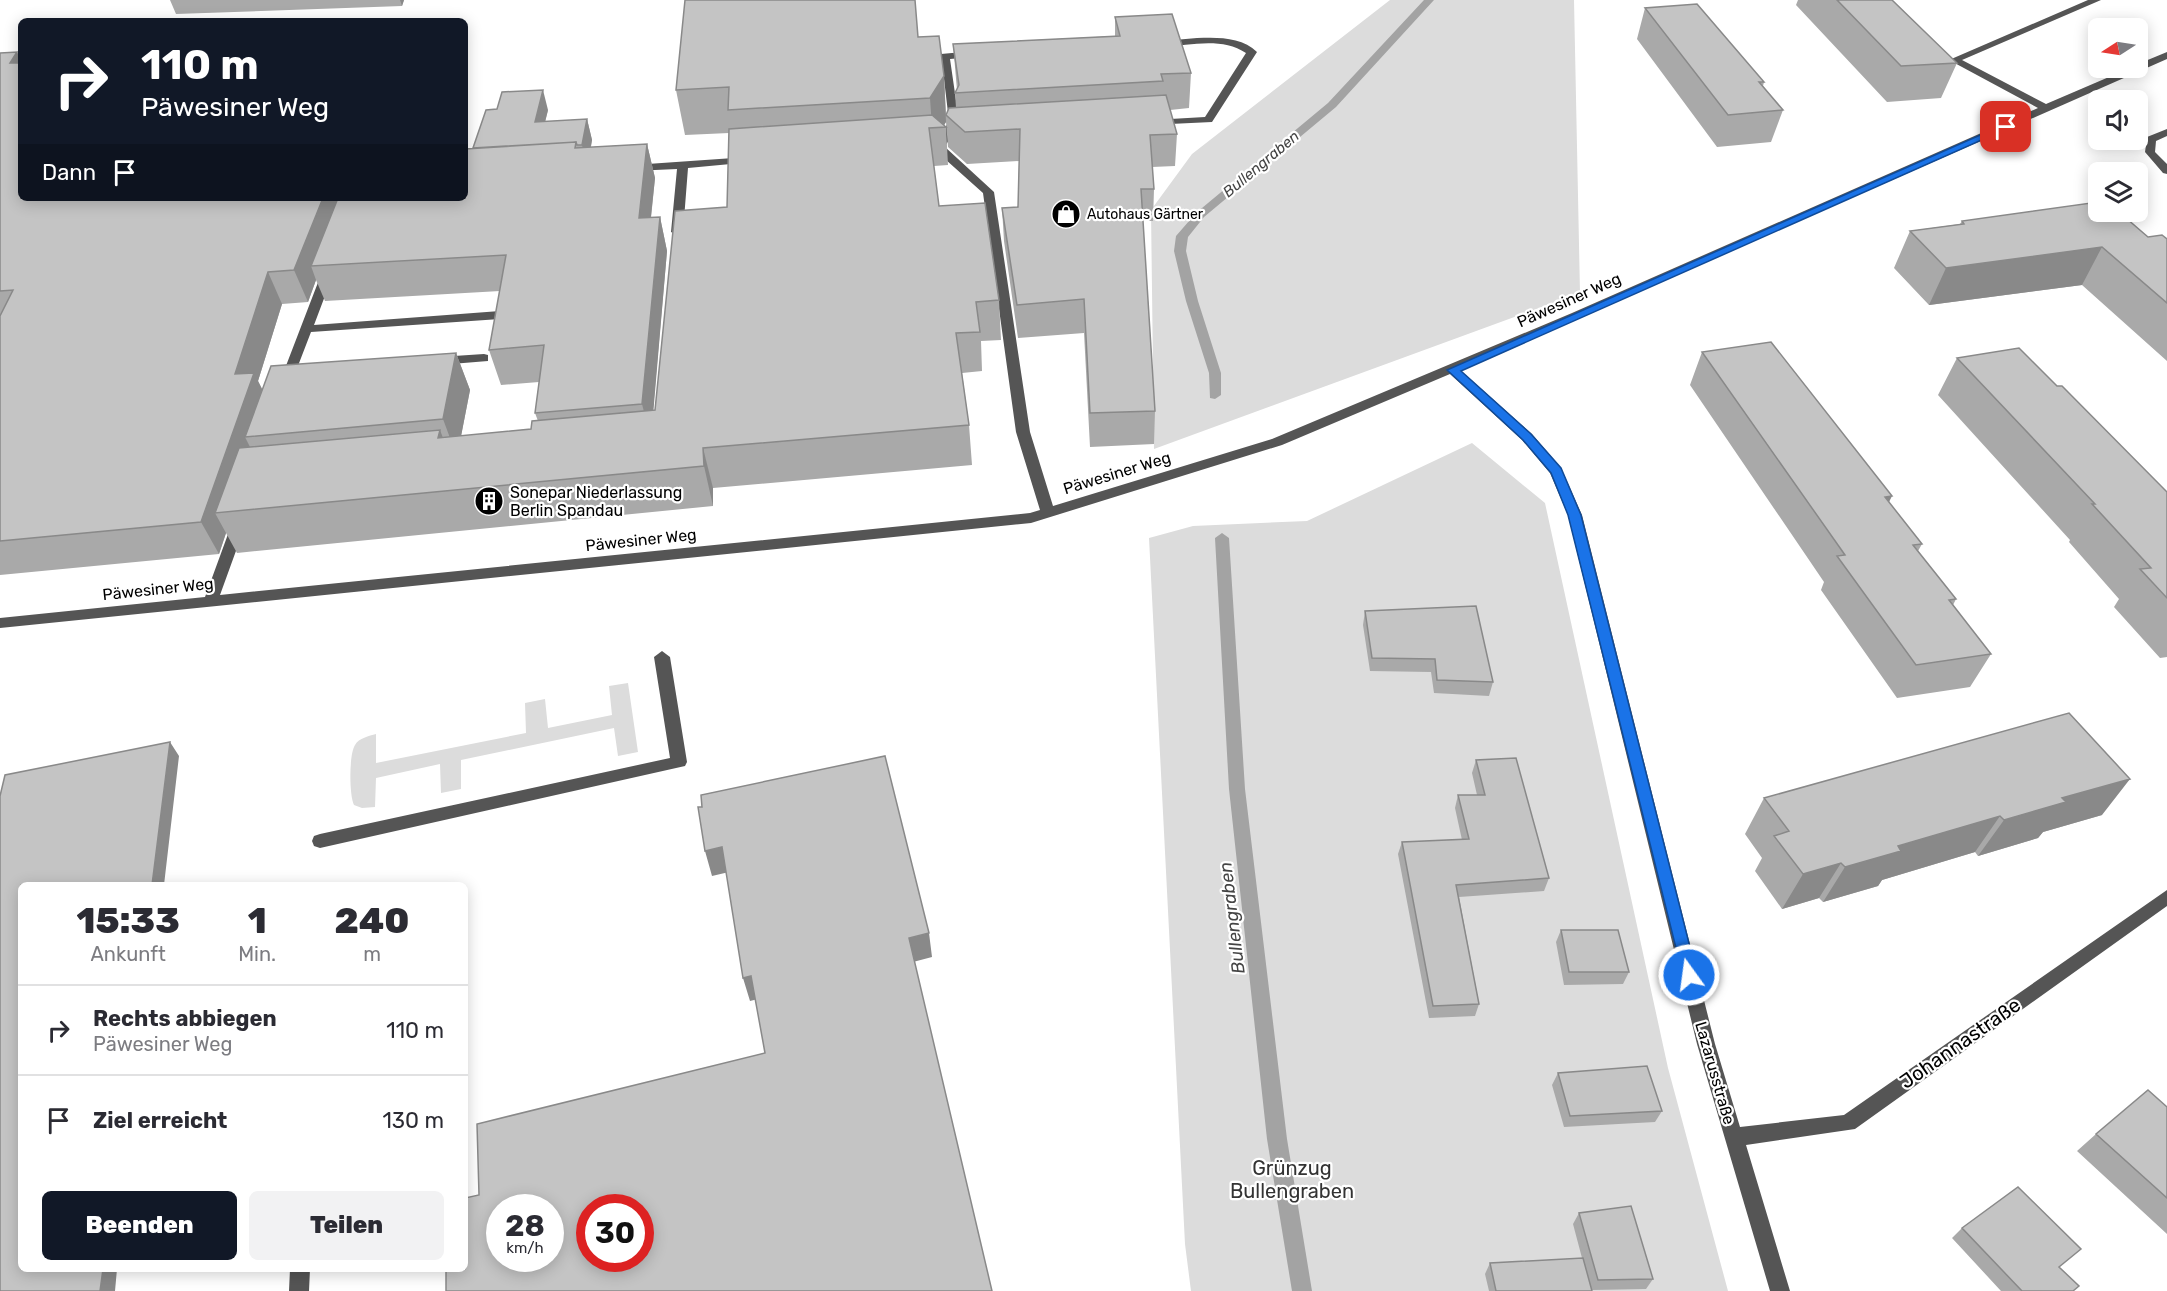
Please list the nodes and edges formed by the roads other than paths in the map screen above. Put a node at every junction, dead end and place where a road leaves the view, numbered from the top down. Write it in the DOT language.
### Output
graph roads {
  1 [pos="2096,0"];
  2 [pos="1147,45"];
  3 [pos="981,54"];
  4 [pos="2167,55"];
  5 [pos="2047,109"];
  6 [pos="1137,124"];
  7 [pos="2167,132"];
  8 [pos="958,134"];
  9 [pos="946,135"];
  10 [pos="918,148"];
  11 [pos="939,148"];
  12 [pos="766,159"];
  13 [pos="683,165"];
  14 [pos="626,168"];
  15 [pos="2167,171"];
  16 [pos="676,246"];
  17 [pos="331,264"];
  18 [pos="500,315"];
  19 [pos="306,329"];
  20 [pos="484,358"];
  21 [pos="427,362"];
  22 [pos="1453,370"];
  23 [pos="279,401"];
  24 [pos="1048,513"];
  25 [pos="242,515"];
  26 [pos="210,602"];
  27 [pos="0,623"];
  28 [pos="662,657"];
  29 [pos="320,841"];
  30 [pos="2167,897"];
  31 [pos="1734,1137"];
  32 [pos="300,1272"];
  33 [pos="299,1291"];
  34 [pos="1780,1291"];
  1 -- 5 [label="street"];
  2 -- 6 [label="street"];
  3 -- 9 [label="street"];
  4 -- 5 [label="street, Päwesiner Weg"];
  5 -- 22 [label="street, Päwesiner Weg"];
  7 -- 15 [label="street"];
  8 -- 9 [label="street"];
  9 -- 11 [label="street"];
  10 -- 11 [label="street"];
  11 -- 24 [label="street"];
  12 -- 13 [label="street"];
  13 -- 14 [label="street"];
  13 -- 16 [label="street"];
  17 -- 19 [label="street"];
  18 -- 19 [label="street"];
  19 -- 23 [label="street"];
  20 -- 21 [label="street"];
  22 -- 24 [label="street, Päwesiner Weg"];
  22 -- 31 [label="street, Lazarusstraße"];
  24 -- 26 [label="street, Päwesiner Weg"];
  25 -- 26 [label="street"];
  26 -- 27 [label="street, Päwesiner Weg"];
  28 -- 29 [label="street"];
  30 -- 31 [label="street, Johannastraße"];
  31 -- 34 [label="street, Lazarusstraße"];
  32 -- 33 [label="street"];
}
